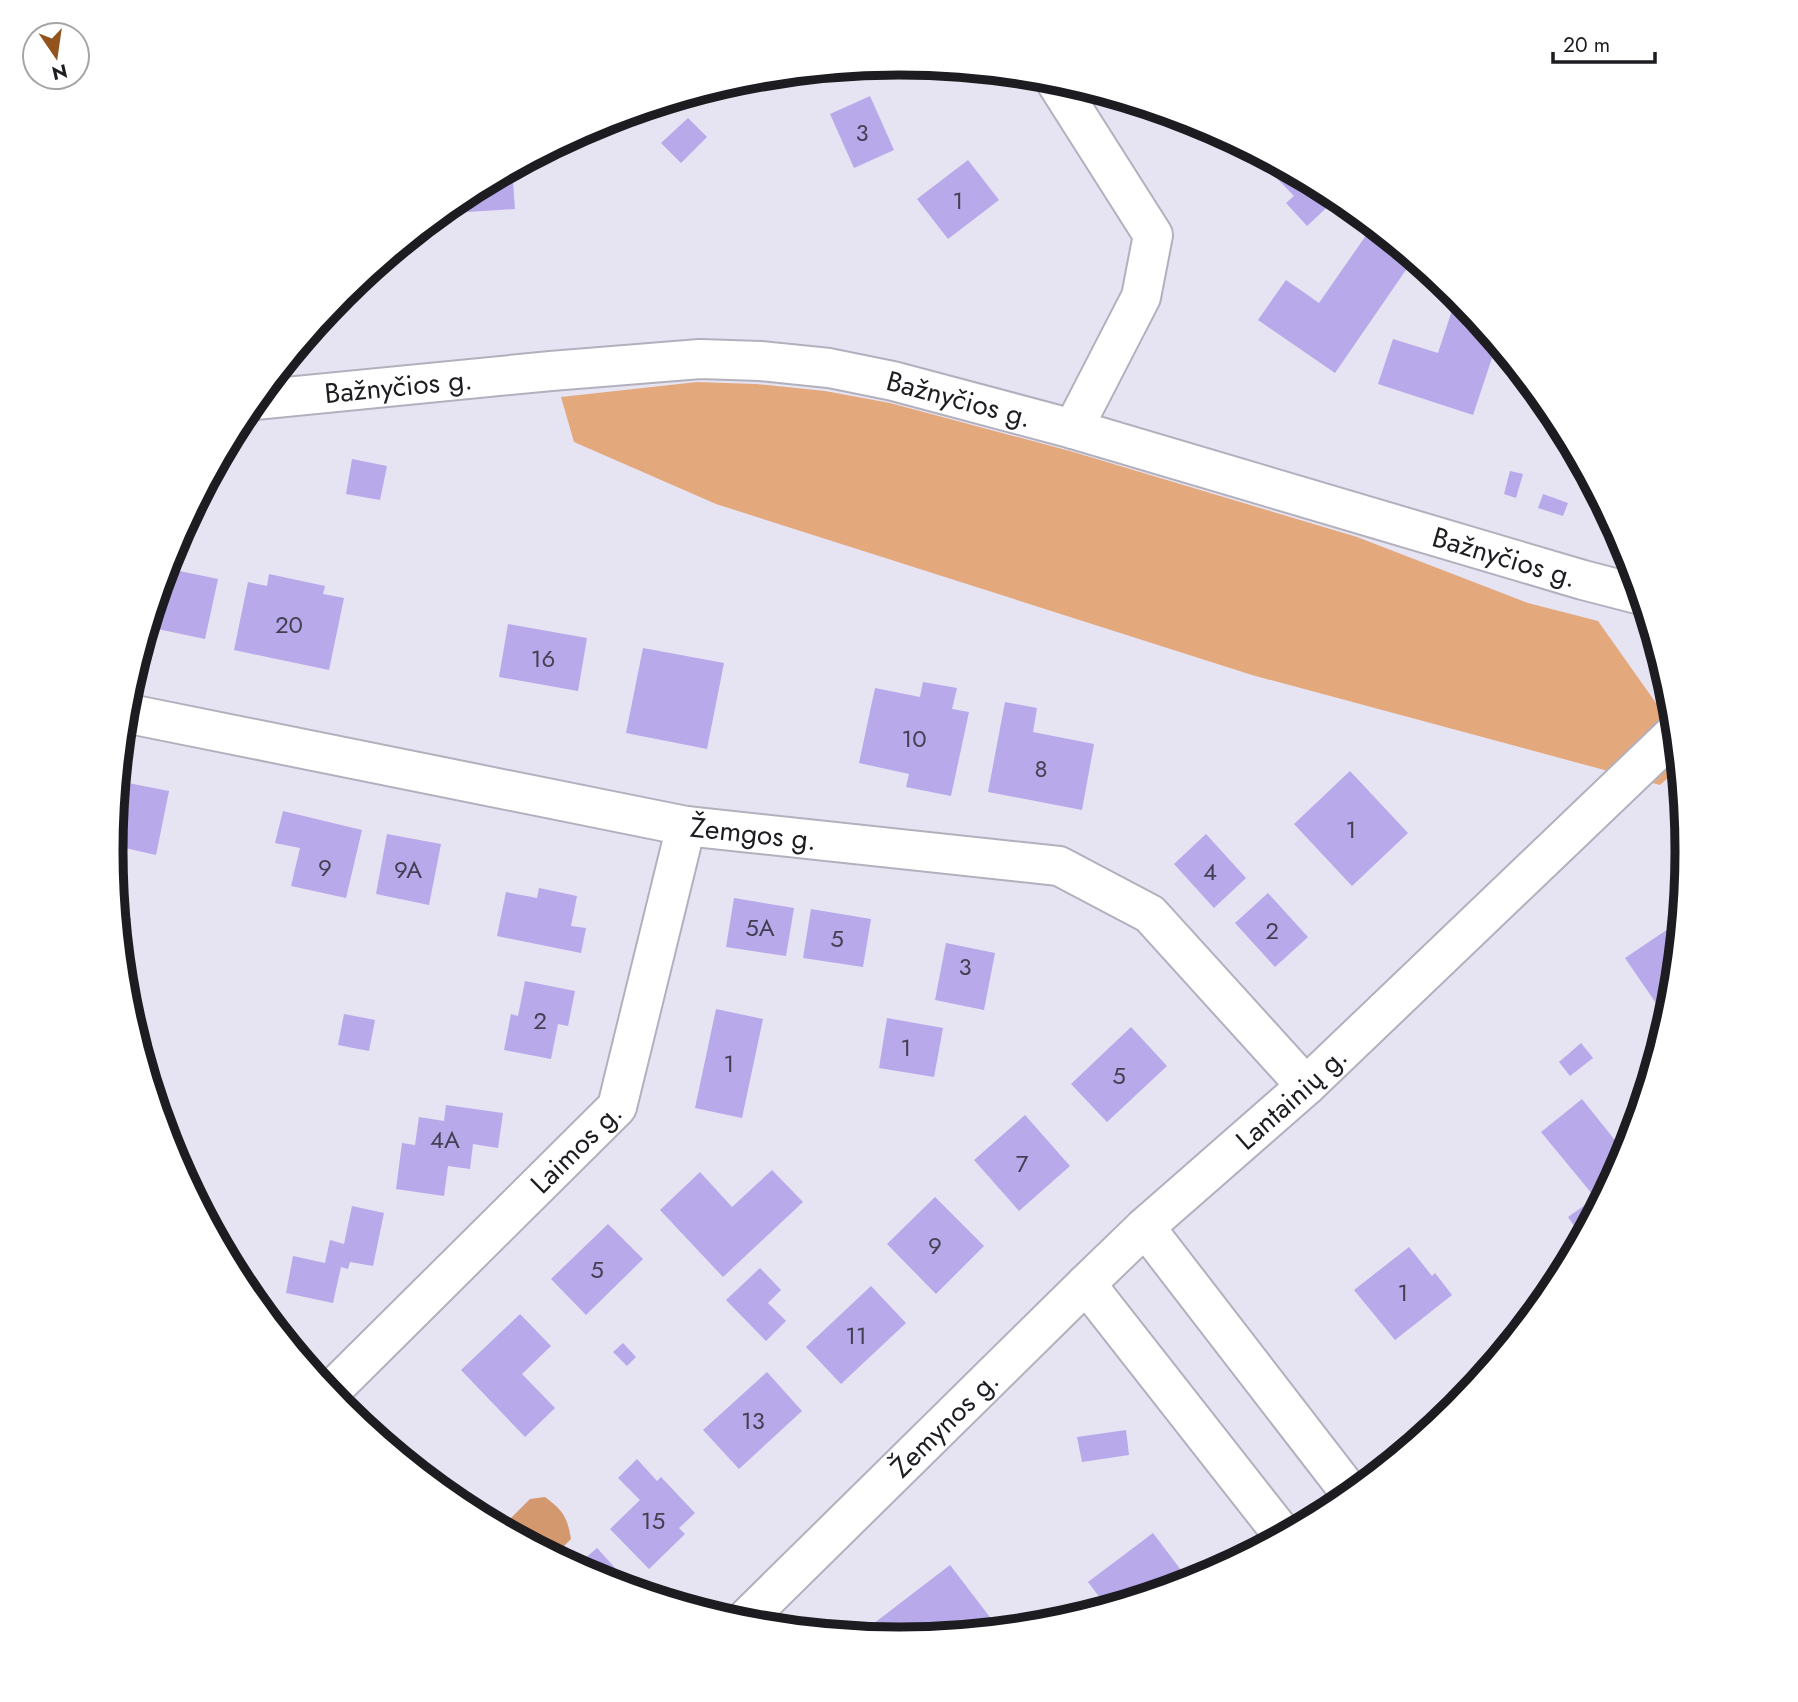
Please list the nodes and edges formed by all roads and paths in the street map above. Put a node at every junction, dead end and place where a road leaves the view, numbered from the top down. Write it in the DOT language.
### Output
graph roads {
  1 [pos="1063,93"];
  2 [pos="270,399"];
  3 [pos="1073,429"];
  4 [pos="1630,592"];
  5 [pos="136,715"];
  6 [pos="1667,741"];
  7 [pos="686,826"];
  8 [pos="1306,1086"];
  9 [pos="1146,1227"];
  10 [pos="1086,1284"];
  11 [pos="337,1385"];
  12 [pos="1344,1485"];
  13 [pos="1278,1528"];
  14 [pos="752,1613"];
  1 -- 3 [label="street"];
  2 -- 3 [label="street, Bažnyčios g."];
  3 -- 4 [label="street, Bažnyčios g."];
  5 -- 7 [label="street, Žemgos g."];
  6 -- 8 [label="street, Lantainių g."];
  7 -- 8 [label="street, Žemgos g."];
  7 -- 11 [label="street, Laimos g."];
  8 -- 9 [label="street, Lantainių g."];
  9 -- 10 [label="street, Žemynos g."];
  9 -- 12 [label="street"];
  10 -- 13 [label="street"];
  10 -- 14 [label="street, Žemynos g."];
}
